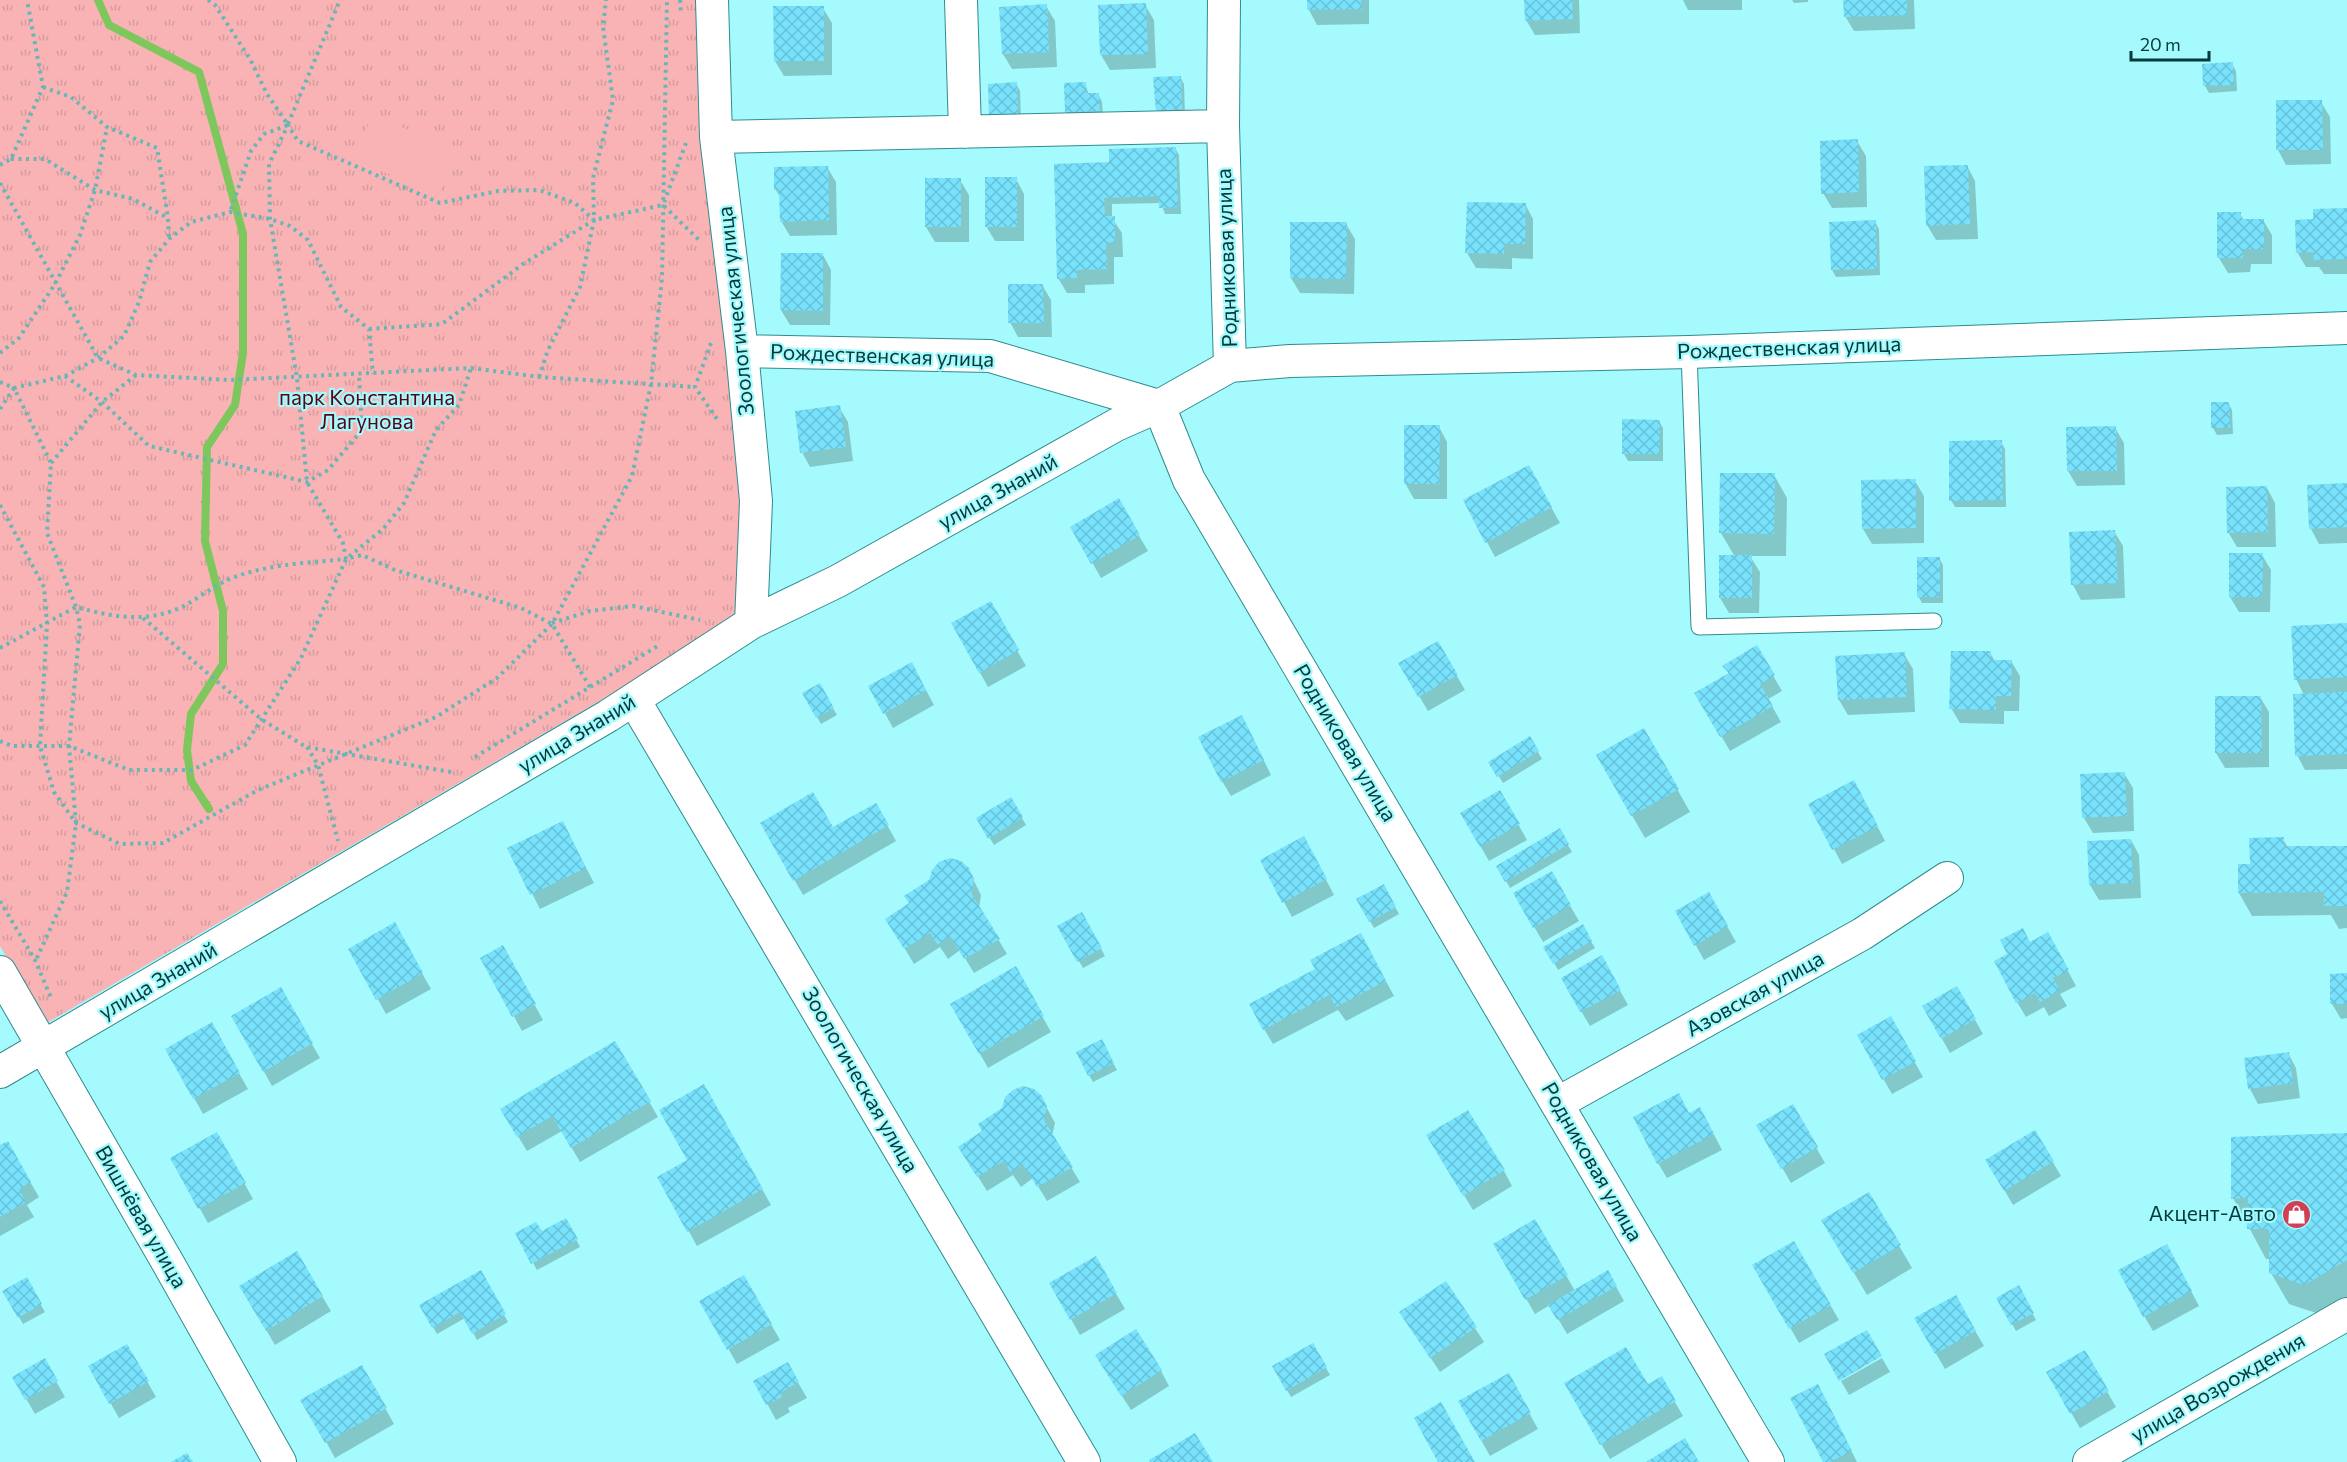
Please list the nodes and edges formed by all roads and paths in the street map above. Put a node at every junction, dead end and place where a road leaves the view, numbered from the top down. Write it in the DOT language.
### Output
graph roads {
  1 [pos="27,0"];
  2 [pos="208,0"];
  3 [pos="340,0"];
  4 [pos="606,0"];
  5 [pos="667,0"];
  6 [pos="680,0"];
  7 [pos="712,0"];
  8 [pos="960,0"];
  9 [pos="1224,0"];
  10 [pos="682,22"];
  11 [pos="43,87"];
  12 [pos="288,124"];
  13 [pos="1223,126"];
  14 [pos="107,127"];
  15 [pos="965,132"];
  16 [pos="701,140"];
  17 [pos="11,159"];
  18 [pos="0,165"];
  19 [pos="0,183"];
  20 [pos="95,190"];
  21 [pos="663,205"];
  22 [pos="230,212"];
  23 [pos="168,218"];
  24 [pos="270,219"];
  25 [pos="594,220"];
  26 [pos="169,239"];
  27 [pos="703,244"];
  28 [pos="55,284"];
  29 [pos="2347,328"];
  30 [pos="369,329"];
  31 [pos="713,335"];
  32 [pos="742,351"];
  33 [pos="0,352"];
  34 [pos="1689,352"];
  35 [pos="98,358"];
  36 [pos="1230,366"];
  37 [pos="471,368"];
  38 [pos="373,374"];
  39 [pos="136,375"];
  40 [pos="359,375"];
  41 [pos="65,376"];
  42 [pos="539,377"];
  43 [pos="297,378"];
  44 [pos="0,382"];
  45 [pos="651,384"];
  46 [pos="695,387"];
  47 [pos="14,388"];
  48 [pos="102,402"];
  49 [pos="1159,406"];
  50 [pos="0,409"];
  51 [pos="720,424"];
  52 [pos="51,463"];
  53 [pos="307,482"];
  54 [pos="0,505"];
  55 [pos="346,559"];
  56 [pos="76,607"];
  57 [pos="708,615"];
  58 [pos="142,618"];
  59 [pos="700,620"];
  60 [pos="1934,621"];
  61 [pos="751,622"];
  62 [pos="47,624"];
  63 [pos="552,624"];
  64 [pos="690,626"];
  65 [pos="670,639"];
  66 [pos="0,648"];
  67 [pos="590,687"];
  68 [pos="634,700"];
  69 [pos="261,719"];
  70 [pos="0,741"];
  71 [pos="40,746"];
  72 [pos="69,746"];
  73 [pos="306,747"];
  74 [pos="348,753"];
  75 [pos="471,760"];
  76 [pos="318,765"];
  77 [pos="461,766"];
  78 [pos="451,772"];
  79 [pos="442,778"];
  80 [pos="76,823"];
  81 [pos="347,835"];
  82 [pos="338,841"];
  83 [pos="328,847"];
  84 [pos="1947,878"];
  85 [pos="0,901"];
  86 [pos="35,960"];
  87 [pos="0,972"];
  88 [pos="54,1005"];
  89 [pos="43,1049"];
  90 [pos="0,1072"];
  91 [pos="1558,1102"];
  92 [pos="2347,1314"];
  93 [pos="280,1462"];
  94 [pos="1084,1462"];
  95 [pos="1767,1462"];
  96 [pos="2089,1462"];
  1 -- 11 [label="path"];
  2 -- 12 [label="path"];
  3 -- 12 [label="path"];
  4 -- 25 [label="path"];
  5 -- 21 [label="path"];
  6 -- 10 [label="path"];
  7 -- 16 [label="street, Зоологическая улица"];
  8 -- 15 [label="street"];
  9 -- 13 [label="street, Родниковая улица"];
  11 -- 14 [label="path"];
  11 -- 17 [label="path"];
  12 -- 22 [label="path"];
  12 -- 24 [label="path"];
  12 -- 25 [label="path"];
  13 -- 15 [label="street"];
  13 -- 36 [label="street, Родниковая улица"];
  14 -- 20 [label="path"];
  14 -- 23 [label="path"];
  15 -- 16 [label="street"];
  16 -- 21 [label="path"];
  16 -- 32 [label="street, Зоологическая улица"];
  17 -- 18 [label="path"];
  17 -- 20 [label="path"];
  19 -- 28 [label="path"];
  20 -- 23 [label="path"];
  20 -- 28 [label="path"];
  21 -- 25 [label="path"];
  21 -- 27 [label="path"];
  21 -- 45 [label="path"];
  22 -- 24 [label="path"];
  22 -- 26 [label="path"];
  23 -- 26 [label="path"];
  24 -- 30 [label="path"];
  24 -- 43 [label="path"];
  25 -- 30 [label="path"];
  25 -- 42 [label="path"];
  26 -- 35 [label="path"];
  28 -- 33 [label="path"];
  28 -- 35 [label="path"];
  29 -- 34 [label="street, Рождественская улица"];
  30 -- 38 [label="path"];
  31 -- 46 [label="path"];
  32 -- 49 [label="street, Рождественская улица"];
  32 -- 61 [label="street, Зоологическая улица"];
  34 -- 36 [label="street, Рождественская улица"];
  34 -- 60 [label="lane"];
  35 -- 39 [label="path"];
  35 -- 41 [label="path"];
  36 -- 49 [label="street, Родниковая улица"];
  37 -- 38 [label="path"];
  37 -- 42 [label="path"];
  37 -- 55 [label="path"];
  38 -- 40 [label="path"];
  39 -- 43 [label="path"];
  39 -- 48 [label="path"];
  40 -- 43 [label="path"];
  40 -- 53 [label="path"];
  41 -- 47 [label="path"];
  41 -- 48 [label="path"];
  42 -- 45 [label="path"];
  43 -- 53 [label="path"];
  44 -- 47 [label="path"];
  45 -- 46 [label="path"];
  45 -- 63 [label="path"];
  46 -- 51 [label="path"];
  47 -- 50 [label="path"];
  47 -- 52 [label="path"];
  48 -- 52 [label="path"];
  48 -- 53 [label="path"];
  49 -- 61 [label="street, улица Знаний"];
  49 -- 91 [label="street, Родниковая улица"];
  52 -- 56 [label="path"];
  53 -- 55 [label="path"];
  54 -- 62 [label="path"];
  55 -- 58 [label="path"];
  55 -- 63 [label="path"];
  55 -- 69 [label="path"];
  56 -- 58 [label="path"];
  56 -- 62 [label="path"];
  56 -- 72 [label="path"];
  57 -- 59 [label="path"];
  58 -- 69 [label="path"];
  59 -- 63 [label="path"];
  59 -- 64 [label="path"];
  61 -- 68 [label="street, улица Знаний"];
  62 -- 66 [label="path"];
  62 -- 71 [label="path"];
  63 -- 67 [label="path"];
  63 -- 74 [label="path"];
  65 -- 67 [label="path"];
  67 -- 75 [label="path"];
  68 -- 89 [label="street, улица Знаний"];
  68 -- 94 [label="street, Зоологическая улица"];
  69 -- 72 [label="path"];
  69 -- 73 [label="path"];
  70 -- 71 [label="path"];
  71 -- 72 [label="path"];
  71 -- 80 [label="path"];
  72 -- 80 [label="path"];
  73 -- 74 [label="path"];
  73 -- 76 [label="path"];
  74 -- 76 [label="path"];
  74 -- 78 [label="path"];
  76 -- 80 [label="path"];
  76 -- 82 [label="path"];
  77 -- 78 [label="path"];
  78 -- 79 [label="path"];
  80 -- 86 [label="path"];
  81 -- 82 [label="path"];
  82 -- 83 [label="path"];
  84 -- 91 [label="street, Азовская улица"];
  85 -- 86 [label="path"];
  86 -- 88 [label="path"];
  87 -- 89 [label="street, Вишнёвая улица"];
  89 -- 90 [label="street, улица Знаний"];
  89 -- 93 [label="street, Вишнёвая улица"];
  91 -- 95 [label="street, Родниковая улица"];
  92 -- 96 [label="street, улица Возрождения"];
}
